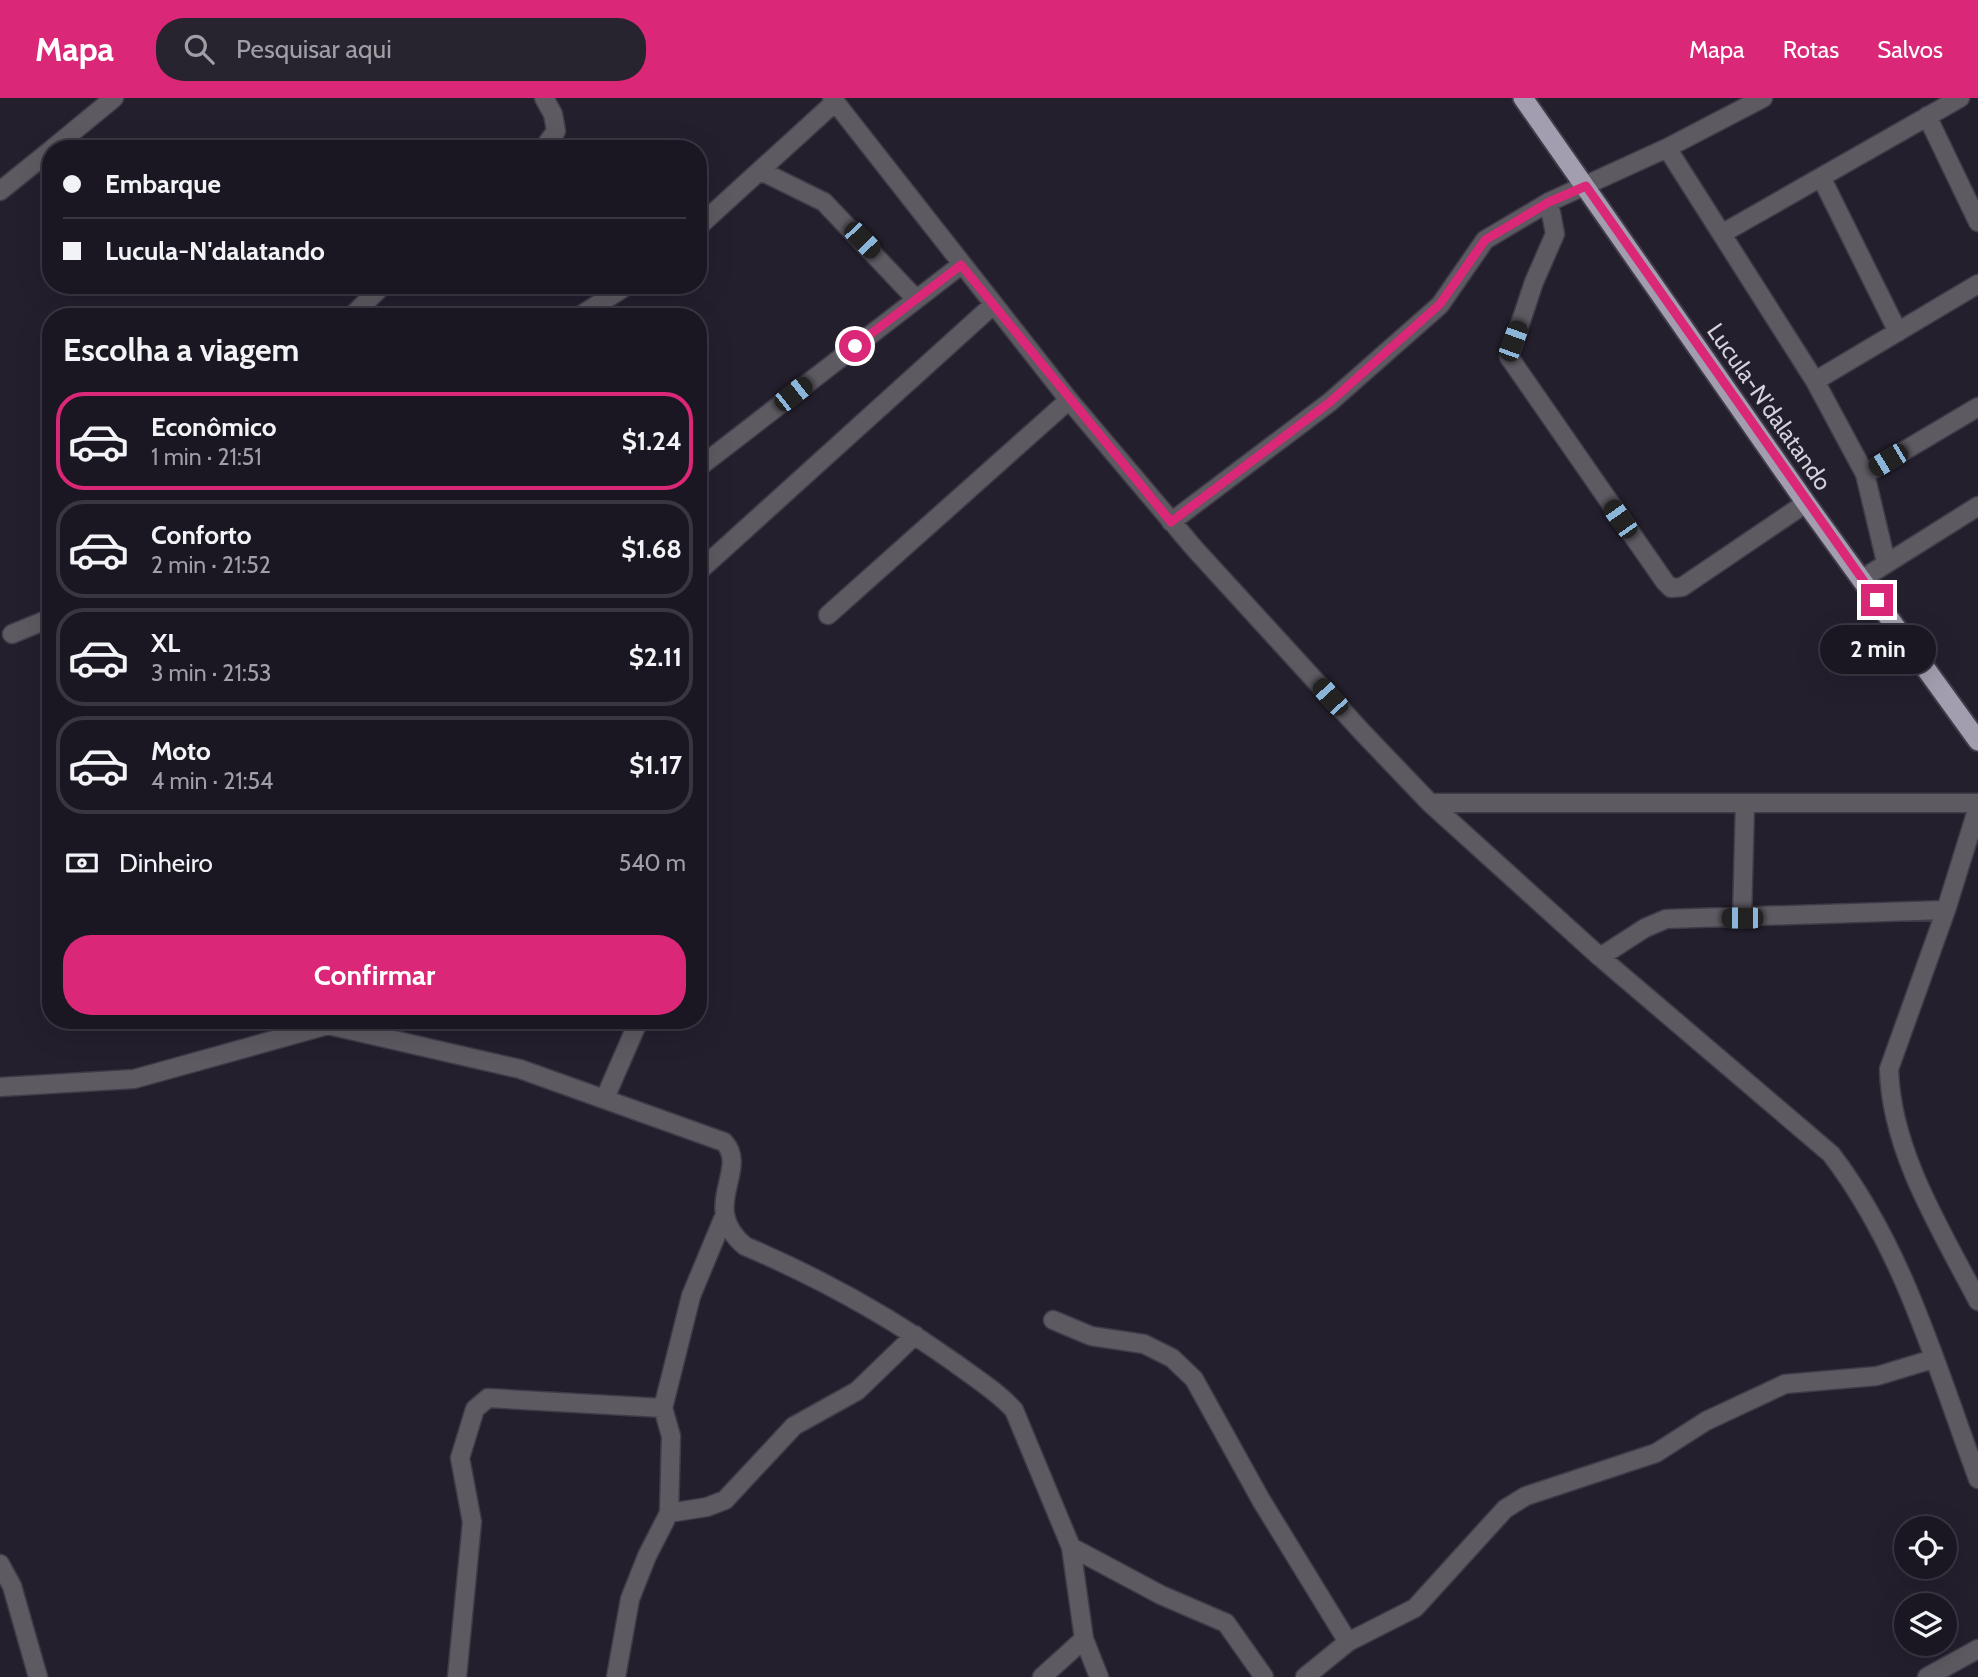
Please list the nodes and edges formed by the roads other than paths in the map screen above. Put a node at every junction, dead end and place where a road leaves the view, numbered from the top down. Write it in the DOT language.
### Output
graph roads {
  1 [pos="114,98"];
  2 [pos="544,98"];
  3 [pos="1523,98"];
  4 [pos="1763,98"];
  5 [pos="1960,98"];
  6 [pos="833,100"];
  7 [pos="1927,117"];
  8 [pos="62,140"];
  9 [pos="550,140"];
  10 [pos="1667,148"];
  11 [pos="42,156"];
  12 [pos="761,171"];
  13 [pos="1821,177"];
  14 [pos="1586,186"];
  15 [pos="0,191"];
  16 [pos="1549,202"];
  17 [pos="707,219"];
  18 [pos="1978,222"];
  19 [pos="1723,233"];
  20 [pos="961,265"];
  21 [pos="1978,284"];
  22 [pos="374,294"];
  23 [pos="614,294"];
  24 [pos="916,299"];
  25 [pos="993,305"];
  26 [pos="360,308"];
  27 [pos="592,308"];
  28 [pos="1898,332"];
  29 [pos="1815,381"];
  30 [pos="1069,400"];
  31 [pos="1978,407"];
  32 [pos="707,461"];
  33 [pos="1865,474"];
  34 [pos="1806,503"];
  35 [pos="1978,506"];
  36 [pos="1171,522"];
  37 [pos="1886,562"];
  38 [pos="707,564"];
  39 [pos="1862,579"];
  40 [pos="828,615"];
  41 [pos="42,622"];
  42 [pos="12,634"];
  43 [pos="1978,741"];
  44 [pos="1430,803"];
  45 [pos="1745,803"];
  46 [pos="1978,805"];
  47 [pos="1946,910"];
  48 [pos="1742,918"];
  49 [pos="1601,957"];
  50 [pos="308,1029"];
  51 [pos="354,1029"];
  52 [pos="635,1029"];
  53 [pos="0,1087"];
  54 [pos="605,1098"];
  55 [pos="723,1219"];
  56 [pos="1978,1301"];
  57 [pos="1054,1320"];
  58 [pos="915,1335"];
  59 [pos="1933,1359"];
  60 [pos="663,1408"];
  61 [pos="1978,1479"];
  62 [pos="669,1513"];
  63 [pos="1071,1547"];
  64 [pos="0,1564"];
  65 [pos="1084,1639"];
  66 [pos="1348,1642"];
  67 [pos="1978,1649"];
  68 [pos="38,1677"];
  69 [pos="457,1677"];
  70 [pos="616,1677"];
  71 [pos="1042,1677"];
  72 [pos="1099,1677"];
  73 [pos="1264,1677"];
  74 [pos="1305,1677"];
  75 [pos="1927,1677"];
  1 -- 8 [label="street"];
  2 -- 9 [label="street"];
  3 -- 14 [label="highway, Lucula-N'dalatando"];
  4 -- 10 [label="street"];
  5 -- 7 [label="street"];
  6 -- 12 [label="street"];
  6 -- 20 [label="street"];
  7 -- 13 [label="street"];
  7 -- 18 [label="street"];
  10 -- 14 [label="street"];
  10 -- 19 [label="street"];
  11 -- 15 [label="street"];
  12 -- 17 [label="street"];
  12 -- 24 [label="street"];
  13 -- 19 [label="street"];
  13 -- 28 [label="street"];
  14 -- 16 [label="street"];
  14 -- 34 [label="highway, Lucula-N'dalatando"];
  16 -- 34 [label="street"];
  16 -- 36 [label="street"];
  19 -- 29 [label="street"];
  20 -- 24 [label="street"];
  20 -- 25 [label="street"];
  21 -- 28 [label="street"];
  22 -- 26 [label="street"];
  23 -- 27 [label="street"];
  24 -- 32 [label="street"];
  25 -- 30 [label="street"];
  25 -- 38 [label="street"];
  28 -- 29 [label="street"];
  29 -- 33 [label="street"];
  30 -- 36 [label="street"];
  30 -- 40 [label="street"];
  31 -- 33 [label="street"];
  33 -- 37 [label="street"];
  34 -- 39 [label="highway, Lucula-N'dalatando"];
  35 -- 37 [label="street"];
  36 -- 44 [label="street"];
  37 -- 39 [label="street"];
  39 -- 43 [label="highway, Lucula-N'dalatando"];
  41 -- 42 [label="street"];
  44 -- 45 [label="street"];
  44 -- 49 [label="street"];
  45 -- 46 [label="street"];
  45 -- 48 [label="street"];
  46 -- 47 [label="street"];
  47 -- 48 [label="street"];
  47 -- 56 [label="street"];
  48 -- 49 [label="street"];
  49 -- 59 [label="street"];
  50 -- 53 [label="street"];
  51 -- 54 [label="street"];
  52 -- 54 [label="street"];
  54 -- 55 [label="street"];
  55 -- 58 [label="street"];
  55 -- 60 [label="street"];
  57 -- 66 [label="street"];
  58 -- 62 [label="street"];
  58 -- 63 [label="street"];
  59 -- 61 [label="street"];
  59 -- 66 [label="street"];
  60 -- 62 [label="street"];
  60 -- 69 [label="street"];
  62 -- 70 [label="street"];
  63 -- 65 [label="street"];
  63 -- 73 [label="street"];
  64 -- 68 [label="street"];
  65 -- 71 [label="street"];
  65 -- 72 [label="street"];
  66 -- 74 [label="street"];
  67 -- 75 [label="street"];
}
